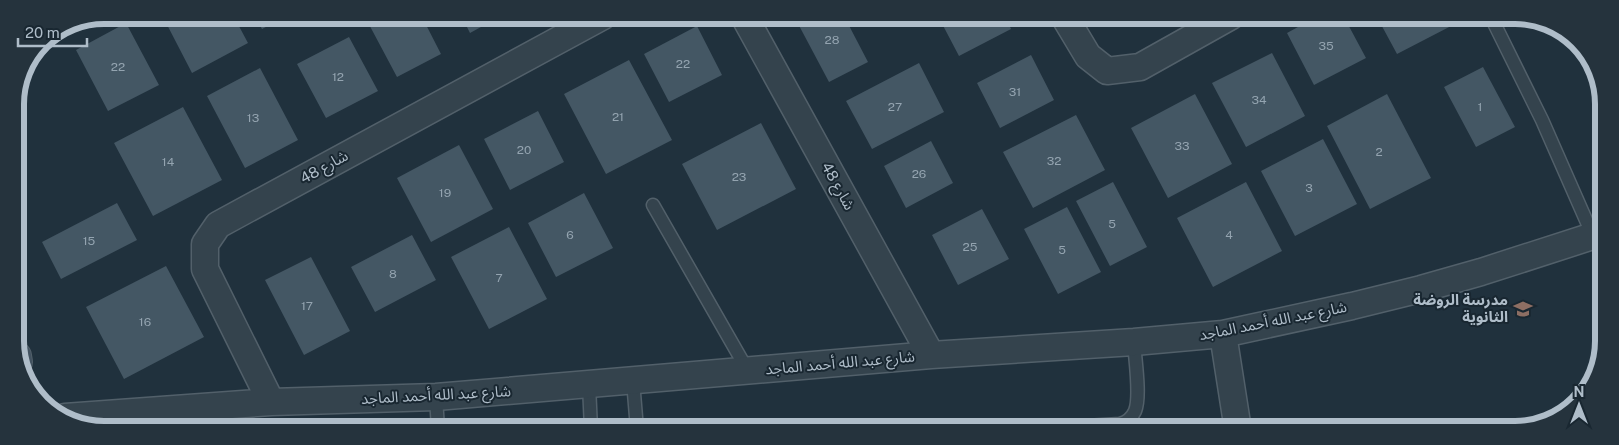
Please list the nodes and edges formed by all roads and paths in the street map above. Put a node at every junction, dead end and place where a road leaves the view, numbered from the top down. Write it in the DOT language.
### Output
graph roads {
  1 [pos="588,24"];
  2 [pos="748,24"];
  3 [pos="1069,24"];
  4 [pos="1217,24"];
  5 [pos="1494,24"];
  6 [pos="653,205"];
  7 [pos="1595,229"];
  8 [pos="1595,236"];
  9 [pos="1223,334"];
  10 [pos="1134,342"];
  11 [pos="931,355"];
  12 [pos="748,371"];
  13 [pos="633,381"];
  14 [pos="589,384"];
  15 [pos="436,397"];
  16 [pos="271,402"];
  17 [pos="79,417"];
  18 [pos="159,419"];
  19 [pos="438,421"];
  20 [pos="591,421"];
  21 [pos="636,421"];
  22 [pos="1126,421"];
  23 [pos="1237,421"];
  1 -- 16 [label="street, شارع 48"];
  2 -- 11 [label="street, شارع 48"];
  3 -- 4 [label="street"];
  5 -- 7 [label="lane"];
  6 -- 12 [label="lane"];
  8 -- 9 [label="street, شارع عبد الله أحمد الماجد"];
  9 -- 10 [label="street, شارع عبد الله أحمد الماجد"];
  9 -- 23 [label="street"];
  10 -- 11 [label="street, شارع عبد الله أحمد الماجد"];
  10 -- 22 [label="lane"];
  11 -- 12 [label="street, شارع عبد الله أحمد الماجد"];
  12 -- 13 [label="street, شارع عبد الله أحمد الماجد"];
  13 -- 14 [label="street, شارع عبد الله أحمد الماجد"];
  13 -- 21 [label="lane"];
  14 -- 15 [label="street, شارع عبد الله أحمد الماجد"];
  14 -- 20 [label="lane"];
  15 -- 16 [label="street, شارع عبد الله أحمد الماجد"];
  15 -- 19 [label="lane"];
  16 -- 18 [label="street, شارع عبد الله أحمد الماجد"];
  17 -- 18 [label="street, شارع عبد الله أحمد الماجد"];
}
